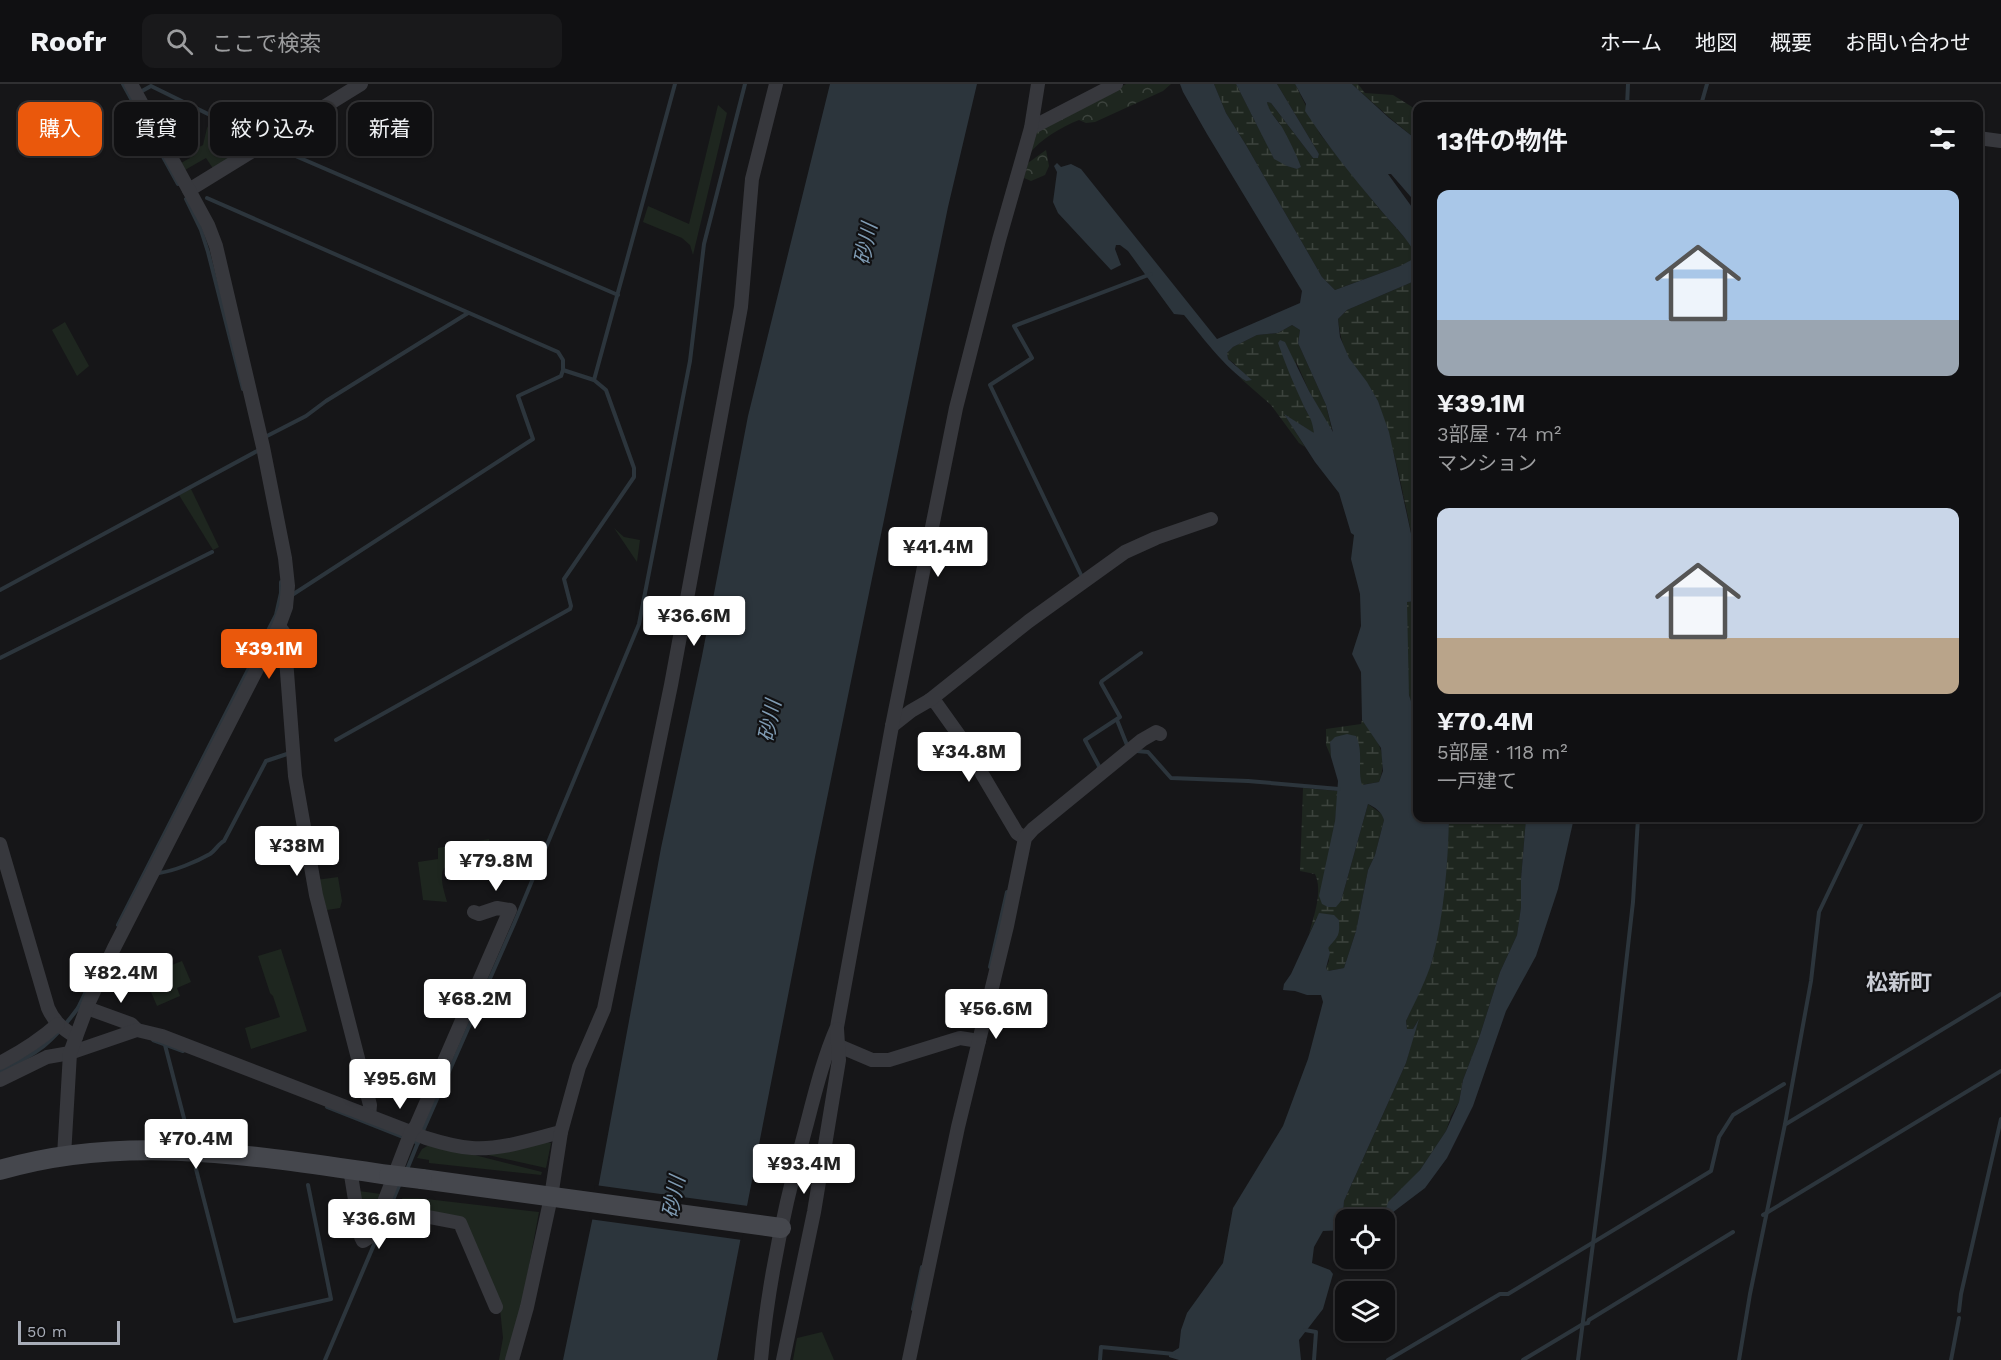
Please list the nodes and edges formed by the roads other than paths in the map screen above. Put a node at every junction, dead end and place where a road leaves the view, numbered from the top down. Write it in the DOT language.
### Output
graph roads {
  1 [pos="131,84"];
  2 [pos="361,84"];
  3 [pos="776,84"];
  4 [pos="1038,84"];
  5 [pos="1116,84"];
  6 [pos="1031,128"];
  7 [pos="1983,139"];
  8 [pos="2001,141"];
  9 [pos="189,190"];
  10 [pos="1211,519"];
  11 [pos="279,626"];
  12 [pos="930,699"];
  13 [pos="892,726"];
  14 [pos="1160,734"];
  15 [pos="1025,838"];
  16 [pos="0,844"];
  17 [pos="474,912"];
  18 [pos="87,1008"];
  19 [pos="65,1030"];
  20 [pos="134,1030"];
  21 [pos="975,1041"];
  22 [pos="834,1044"];
  23 [pos="70,1053"];
  24 [pos="0,1063"];
  25 [pos="0,1080"];
  26 [pos="369,1116"];
  27 [pos="561,1132"];
  28 [pos="414,1137"];
  29 [pos="64,1156"];
  30 [pos="350,1169"];
  31 [pos="0,1170"];
  32 [pos="551,1197"];
  33 [pos="387,1209"];
  34 [pos="772,1226"];
  35 [pos="496,1307"];
  36 [pos="512,1360"];
  37 [pos="761,1360"];
  38 [pos="783,1360"];
  39 [pos="909,1360"];
  1 -- 9 [label="street"];
  2 -- 9 [label="street"];
  3 -- 27 [label="street"];
  4 -- 6 [label="street"];
  5 -- 6 [label="street"];
  6 -- 13 [label="street"];
  7 -- 8 [label="street"];
  9 -- 11 [label="street"];
  10 -- 12 [label="street"];
  11 -- 18 [label="street"];
  11 -- 26 [label="street"];
  12 -- 13 [label="street"];
  12 -- 15 [label="street"];
  13 -- 22 [label="street"];
  14 -- 15 [label="street"];
  15 -- 21 [label="street"];
  16 -- 19 [label="street"];
  17 -- 28 [label="street"];
  18 -- 19 [label="street"];
  18 -- 20 [label="street"];
  19 -- 23 [label="street"];
  19 -- 24 [label="street"];
  20 -- 23 [label="street"];
  20 -- 26 [label="street"];
  21 -- 22 [label="street"];
  21 -- 39 [label="street"];
  22 -- 34 [label="street"];
  22 -- 38 [label="street"];
  23 -- 25 [label="street"];
  23 -- 29 [label="street"];
  26 -- 28 [label="street"];
  27 -- 28 [label="street"];
  27 -- 32 [label="street"];
  28 -- 33 [label="street"];
  29 -- 30 [label="street"];
  29 -- 31 [label="street"];
  30 -- 32 [label="street, bridge"];
  30 -- 33 [label="street"];
  32 -- 34 [label="street"];
  32 -- 36 [label="street"];
  33 -- 35 [label="street"];
  34 -- 37 [label="street"];
}
